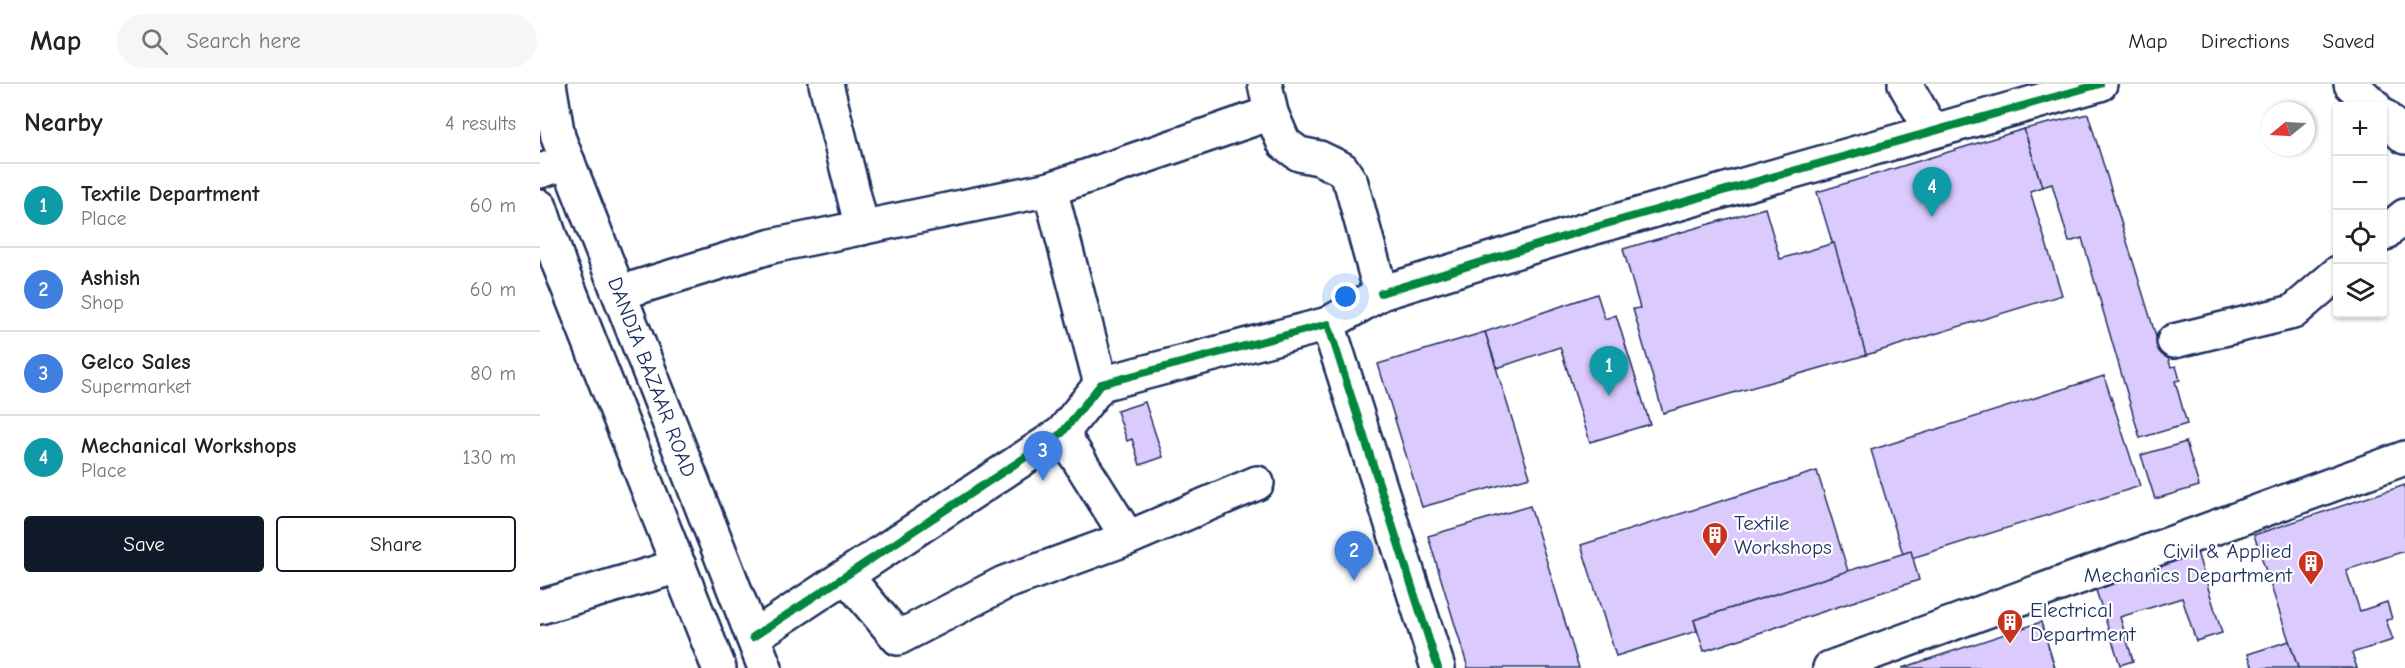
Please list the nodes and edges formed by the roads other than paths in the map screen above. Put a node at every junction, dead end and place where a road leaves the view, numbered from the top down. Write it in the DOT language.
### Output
graph roads {
  1 [pos="549,84"];
  2 [pos="826,84"];
  3 [pos="1905,84"];
  4 [pos="2100,84"];
  5 [pos="2351,84"];
  6 [pos="1268,99"];
  7 [pos="2370,102"];
  8 [pos="2387,120"];
  9 [pos="1932,131"];
  10 [pos="2405,137"];
  11 [pos="554,166"];
  12 [pos="1050,189"];
  13 [pos="540,207"];
  14 [pos="2405,216"];
  15 [pos="862,228"];
  16 [pos="2387,231"];
  17 [pos="2333,277"];
  18 [pos="619,293"];
  19 [pos="1381,293"];
  20 [pos="1328,324"];
  21 [pos="2174,341"];
  22 [pos="1101,384"];
  23 [pos="1062,433"];
  24 [pos="2405,458"];
  25 [pos="1257,483"];
  26 [pos="1128,538"];
  27 [pos="679,566"];
  28 [pos="846,576"];
  29 [pos="540,608"];
  30 [pos="753,637"];
  31 [pos="1432,666"];
  32 [pos="719,668"];
  33 [pos="765,668"];
  34 [pos="1830,668"];
  1 -- 11 [label="street, DANDIA BAZAAR ROAD"];
  2 -- 15 [label="street"];
  3 -- 9 [label="street"];
  4 -- 9 [label="street"];
  5 -- 7 [label="street"];
  6 -- 12 [label="street"];
  6 -- 19 [label="street"];
  8 -- 10 [label="street"];
  9 -- 19 [label="street"];
  11 -- 18 [label="street, DANDIA BAZAAR ROAD"];
  12 -- 15 [label="street"];
  12 -- 22 [label="street"];
  13 -- 27 [label="street, DANDIA BAZAAR ROAD"];
  14 -- 16 [label="street"];
  15 -- 18 [label="street"];
  17 -- 21 [label="street"];
  18 -- 30 [label="street, DANDIA BAZAAR ROAD"];
  19 -- 20 [label="street"];
  20 -- 22 [label="street"];
  20 -- 31 [label="street"];
  22 -- 23 [label="street"];
  23 -- 26 [label="street"];
  23 -- 28 [label="street"];
  24 -- 34 [label="street"];
  25 -- 26 [label="street"];
  26 -- 28 [label="street"];
  27 -- 29 [label="street"];
  27 -- 32 [label="street, DANDIA BAZAAR ROAD"];
  28 -- 30 [label="street"];
  30 -- 33 [label="street, DANDIA BAZAAR ROAD"];
}
